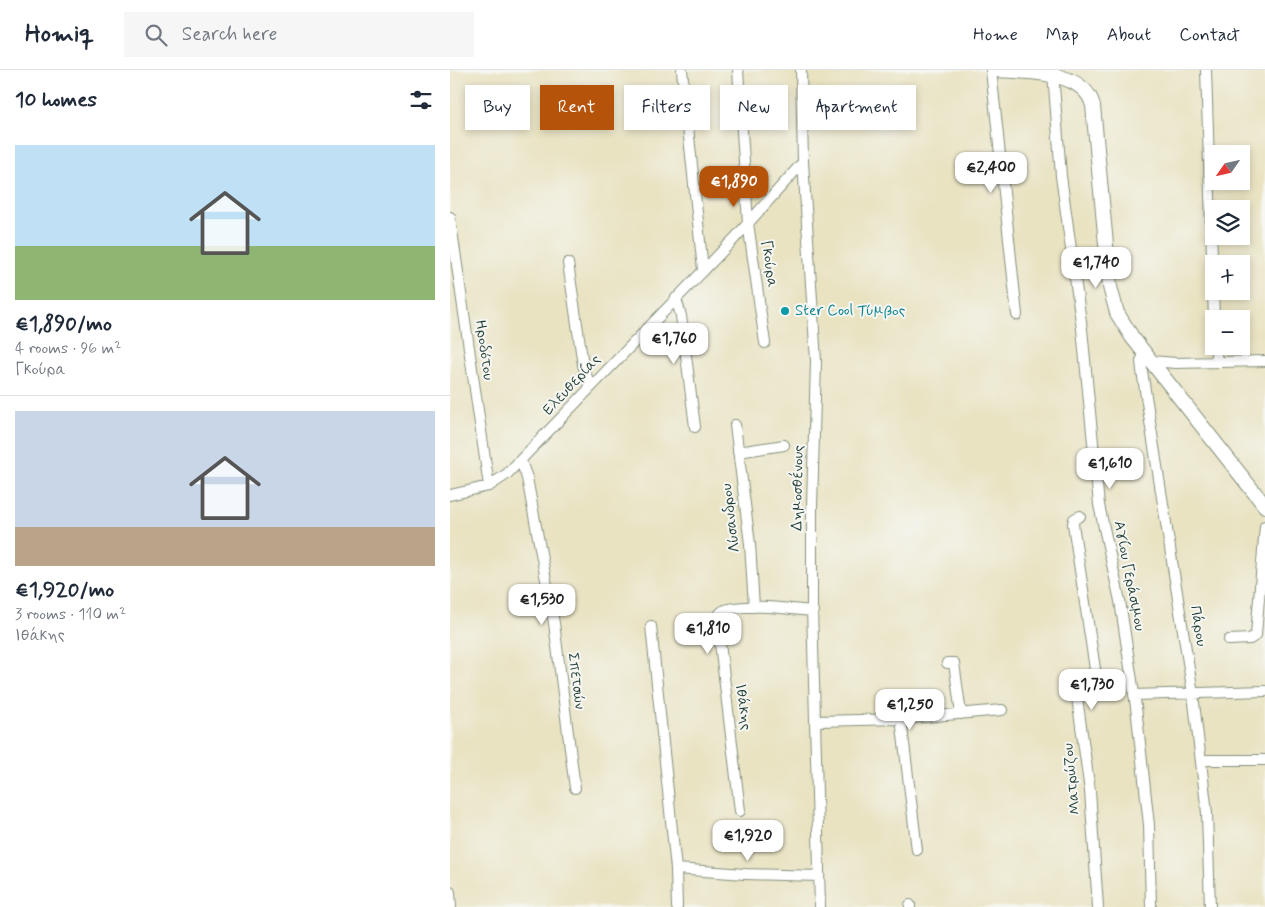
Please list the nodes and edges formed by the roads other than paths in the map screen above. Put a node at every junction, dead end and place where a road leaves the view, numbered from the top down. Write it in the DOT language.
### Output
graph roads {
  1 [pos="682,70"];
  2 [pos="738,70"];
  3 [pos="801,70"];
  4 [pos="993,70"];
  5 [pos="1206,70"];
  6 [pos="1049,72"];
  7 [pos="803,162"];
  8 [pos="450,217"];
  9 [pos="748,223"];
  10 [pos="568,263"];
  11 [pos="703,270"];
  12 [pos="676,298"];
  13 [pos="1214,310"];
  14 [pos="1017,315"];
  15 [pos="765,343"];
  16 [pos="1217,355"];
  17 [pos="1148,357"];
  18 [pos="1217,361"];
  19 [pos="1265,361"];
  20 [pos="590,387"];
  21 [pos="735,425"];
  22 [pos="695,427"];
  23 [pos="784,445"];
  24 [pos="738,452"];
  25 [pos="521,461"];
  26 [pos="489,486"];
  27 [pos="450,495"];
  28 [pos="1265,506"];
  29 [pos="1080,516"];
  30 [pos="1265,526"];
  31 [pos="754,607"];
  32 [pos="813,611"];
  33 [pos="650,626"];
  34 [pos="1229,640"];
  35 [pos="947,663"];
  36 [pos="1265,691"];
  37 [pos="1193,694"];
  38 [pos="1134,695"];
  39 [pos="1002,710"];
  40 [pos="962,714"];
  41 [pos="901,719"];
  42 [pos="817,721"];
  43 [pos="1201,760"];
  44 [pos="1265,760"];
  45 [pos="575,788"];
  46 [pos="740,811"];
  47 [pos="917,850"];
  48 [pos="676,869"];
  49 [pos="819,876"];
  50 [pos="450,892"];
  51 [pos="451,907"];
  52 [pos="677,907"];
  53 [pos="820,907"];
  54 [pos="1098,907"];
  55 [pos="1151,907"];
  56 [pos="1210,907"];
  1 -- 11 [label="street"];
  2 -- 9 [label="street, Γκούρα"];
  3 -- 7 [label="street, Δημοσθένους"];
  4 -- 6 [label="main road"];
  4 -- 14 [label="street"];
  5 -- 13 [label="street"];
  6 -- 17 [label="main road"];
  6 -- 38 [label="street, Αγίου Γεράσιμου"];
  7 -- 9 [label="street, Ελευθερίας"];
  7 -- 32 [label="street, Δημοσθένους"];
  8 -- 26 [label="street, Ηροδότου"];
  9 -- 11 [label="street, Ελευθερίας"];
  9 -- 15 [label="street, Γκούρα"];
  10 -- 20 [label="street"];
  11 -- 12 [label="street, Ελευθερίας"];
  12 -- 20 [label="street, Ελευθερίας"];
  12 -- 22 [label="street"];
  16 -- 18 [label="street"];
  17 -- 18 [label="street"];
  17 -- 28 [label="main road"];
  17 -- 37 [label="street, Πάρου"];
  18 -- 19 [label="street"];
  20 -- 25 [label="street, Ελευθερίας"];
  21 -- 24 [label="street, Λύσανδρου"];
  23 -- 24 [label="street"];
  24 -- 31 [label="street, Λύσανδρου"];
  25 -- 26 [label="street, Ελευθερίας"];
  25 -- 45 [label="street, Σπετσών"];
  26 -- 27 [label="street, Ελευθερίας"];
  29 -- 54 [label="street, Ματρώζου"];
  30 -- 34 [label="street"];
  31 -- 32 [label="street, Ιθάκης"];
  31 -- 46 [label="street, Ιθάκης"];
  32 -- 42 [label="street, Δημοσθένους"];
  33 -- 48 [label="street"];
  35 -- 40 [label="street"];
  36 -- 37 [label="street"];
  37 -- 38 [label="street"];
  37 -- 43 [label="street, Πάρου"];
  38 -- 55 [label="street, Αγίου Γεράσιμου"];
  39 -- 40 [label="street"];
  40 -- 41 [label="street"];
  41 -- 42 [label="street"];
  41 -- 47 [label="street"];
  42 -- 49 [label="street, Δημοσθένους"];
  43 -- 44 [label="street"];
  43 -- 56 [label="street, Πάρου"];
  48 -- 49 [label="street"];
  48 -- 52 [label="street"];
  49 -- 53 [label="street, Δημοσθένους"];
  50 -- 51 [label="street"];
}
